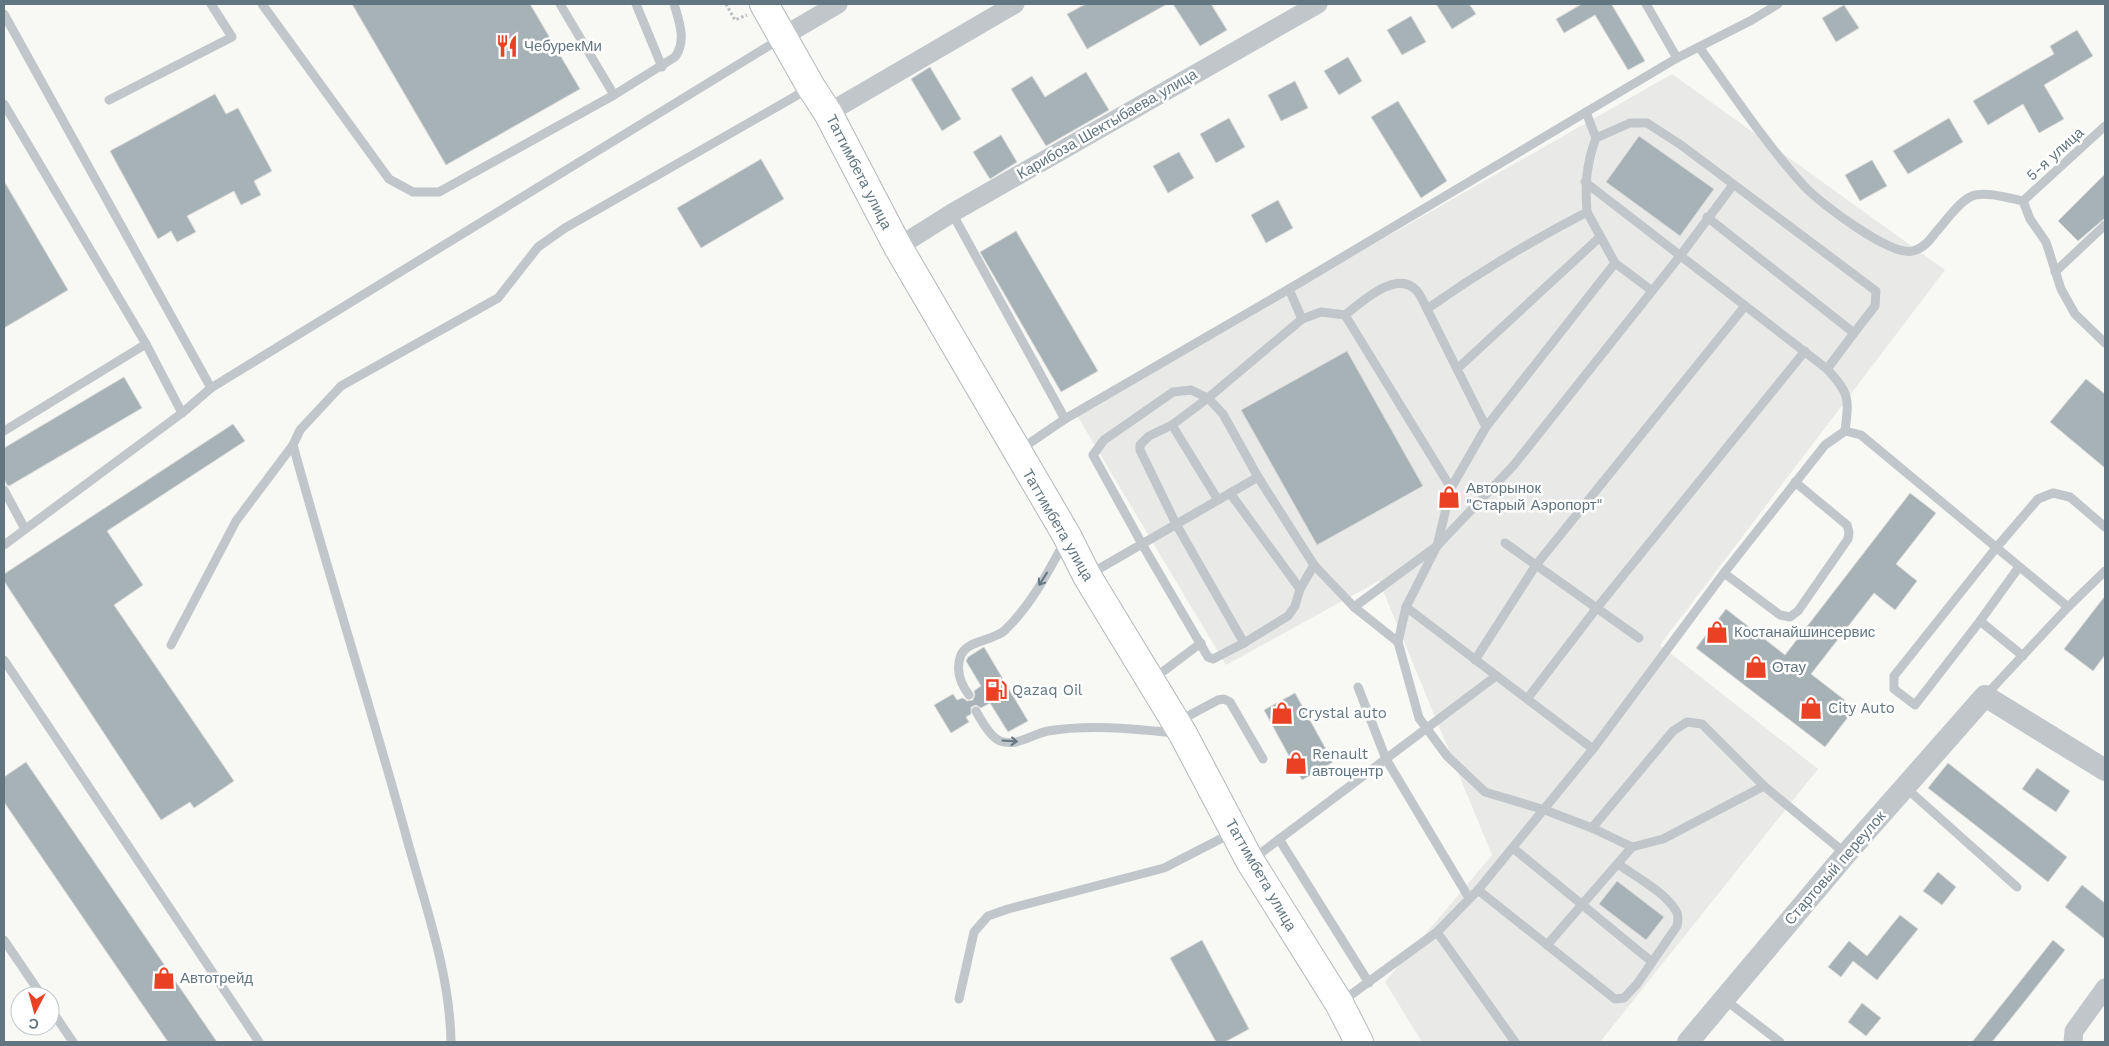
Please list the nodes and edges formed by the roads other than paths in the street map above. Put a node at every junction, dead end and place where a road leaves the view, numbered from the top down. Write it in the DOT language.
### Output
graph roads {
  1 [pos="211,4"];
  2 [pos="262,4"];
  3 [pos="560,4"];
  4 [pos="636,4"];
  5 [pos="674,4"];
  6 [pos="764,4"];
  7 [pos="838,4"];
  8 [pos="1015,4"];
  9 [pos="1318,4"];
  10 [pos="1646,4"];
  11 [pos="1778,4"];
  12 [pos="4,14"];
  13 [pos="782,38"];
  14 [pos="1699,47"];
  15 [pos="1677,58"];
  16 [pos="662,66"];
  17 [pos="811,87"];
  18 [pos="614,94"];
  19 [pos="109,100"];
  20 [pos="4,104"];
  21 [pos="1586,112"];
  22 [pos="828,113"];
  23 [pos="2105,126"];
  24 [pos="1596,138"];
  25 [pos="1585,182"];
  26 [pos="1733,185"];
  27 [pos="2022,201"];
  28 [pos="1587,212"];
  29 [pos="952,213"];
  30 [pos="1707,217"];
  31 [pos="2105,225"];
  32 [pos="1600,237"];
  33 [pos="898,247"];
  34 [pos="1680,256"];
  35 [pos="1615,263"];
  36 [pos="2055,272"];
  37 [pos="1289,289"];
  38 [pos="1652,290"];
  39 [pos="1745,306"];
  40 [pos="1427,309"];
  41 [pos="1345,315"];
  42 [pos="1302,319"];
  43 [pos="1854,333"];
  44 [pos="2105,343"];
  45 [pos="146,344"];
  46 [pos="1805,351"];
  47 [pos="1457,369"];
  48 [pos="1827,369"];
  49 [pos="211,388"];
  50 [pos="1208,398"];
  51 [pos="182,413"];
  52 [pos="1065,420"];
  53 [pos="1172,425"];
  54 [pos="1486,427"];
  55 [pos="4,431"];
  56 [pos="1845,431"];
  57 [pos="293,445"];
  58 [pos="1016,452"];
  59 [pos="1258,477"];
  60 [pos="1795,482"];
  61 [pos="1451,488"];
  62 [pos="4,490"];
  63 [pos="1230,493"];
  64 [pos="1218,500"];
  65 [pos="1176,524"];
  66 [pos="2105,527"];
  67 [pos="25,529"];
  68 [pos="1067,536"];
  69 [pos="1505,543"];
  70 [pos="1142,544"];
  71 [pos="4,545"];
  72 [pos="1436,546"];
  73 [pos="1996,548"];
  74 [pos="1314,565"];
  75 [pos="1536,565"];
  76 [pos="2019,567"];
  77 [pos="2105,571"];
  78 [pos="1724,573"];
  79 [pos="1087,576"];
  80 [pos="1300,588"];
  81 [pos="1354,607"];
  82 [pos="1406,607"];
  83 [pos="2068,607"];
  84 [pos="1596,609"];
  85 [pos="1980,621"];
  86 [pos="1639,638"];
  87 [pos="1398,642"];
  88 [pos="1201,643"];
  89 [pos="1244,643"];
  90 [pos="171,645"];
  91 [pos="2022,656"];
  92 [pos="4,660"];
  93 [pos="1475,660"];
  94 [pos="1496,676"];
  95 [pos="1151,681"];
  96 [pos="1358,687"];
  97 [pos="969,695"];
  98 [pos="1985,696"];
  99 [pos="1527,700"];
  100 [pos="976,711"];
  101 [pos="1180,728"];
  102 [pos="1426,729"];
  103 [pos="1592,749"];
  104 [pos="1263,759"];
  105 [pos="1386,759"];
  106 [pos="2105,770"];
  107 [pos="1764,786"];
  108 [pos="1905,787"];
  109 [pos="1545,810"];
  110 [pos="1592,828"];
  111 [pos="1234,832"];
  112 [pos="1279,839"];
  113 [pos="1632,847"];
  114 [pos="1513,848"];
  115 [pos="1846,854"];
  116 [pos="1250,861"];
  117 [pos="1618,864"];
  118 [pos="2018,887"];
  119 [pos="1478,890"];
  120 [pos="1469,898"];
  121 [pos="1582,905"];
  122 [pos="1437,932"];
  123 [pos="4,940"];
  124 [pos="1546,944"];
  125 [pos="1652,962"];
  126 [pos="1369,983"];
  127 [pos="35,986"];
  128 [pos="2105,988"];
  129 [pos="959,999"];
  130 [pos="1724,999"];
  131 [pos="1339,1004"];
  132 [pos="60,1023"];
  133 [pos="2070,1038"];
  134 [pos="73,1042"];
  135 [pos="259,1042"];
  136 [pos="451,1042"];
  137 [pos="1359,1042"];
  138 [pos="1515,1042"];
  139 [pos="1688,1042"];
  140 [pos="1780,1042"];
  1 -- 19 [label="lane"];
  2 -- 18 [label="lane"];
  3 -- 18 [label="lane"];
  4 -- 16 [label="lane"];
  5 -- 16 [label="lane"];
  6 -- 13 [label="main road, Таттимбета улица"];
  7 -- 13 [label="street"];
  8 -- 22 [label="street"];
  9 -- 29 [label="street, Карибоза Шектыбаева улица"];
  10 -- 15 [label="lane"];
  11 -- 14 [label="lane"];
  12 -- 49 [label="lane"];
  13 -- 17 [label="main road, Таттимбета улица"];
  13 -- 49 [label="lane"];
  14 -- 15 [label="lane"];
  14 -- 27 [label="lane"];
  15 -- 21 [label="lane"];
  16 -- 18 [label="lane"];
  17 -- 22 [label="main road, Таттимбета улица"];
  17 -- 57 [label="lane"];
  20 -- 45 [label="lane"];
  21 -- 24 [label="lane"];
  21 -- 37 [label="lane"];
  22 -- 33 [label="main road, Таттимбета улица"];
  23 -- 27 [label="lane, 5-я улица"];
  24 -- 25 [label="lane"];
  24 -- 26 [label="lane"];
  25 -- 28 [label="lane"];
  25 -- 34 [label="lane"];
  26 -- 30 [label="lane"];
  26 -- 43 [label="lane"];
  27 -- 36 [label="lane"];
  28 -- 32 [label="lane"];
  28 -- 40 [label="lane"];
  29 -- 33 [label="street, Карибоза Шектыбаева улица"];
  29 -- 52 [label="lane"];
  30 -- 34 [label="lane"];
  30 -- 43 [label="lane"];
  31 -- 36 [label="lane"];
  32 -- 35 [label="lane"];
  32 -- 47 [label="lane"];
  33 -- 58 [label="main road, Таттимбета улица"];
  34 -- 38 [label="lane"];
  34 -- 39 [label="lane"];
  35 -- 38 [label="lane"];
  35 -- 54 [label="lane"];
  36 -- 44 [label="lane"];
  37 -- 42 [label="lane"];
  37 -- 52 [label="lane"];
  38 -- 72 [label="lane"];
  39 -- 46 [label="lane"];
  39 -- 75 [label="lane"];
  40 -- 41 [label="lane"];
  40 -- 47 [label="lane"];
  41 -- 42 [label="lane"];
  41 -- 61 [label="lane"];
  42 -- 50 [label="lane"];
  43 -- 48 [label="lane"];
  45 -- 51 [label="lane"];
  45 -- 55 [label="lane"];
  46 -- 48 [label="lane"];
  46 -- 84 [label="lane"];
  47 -- 54 [label="lane"];
  48 -- 56 [label="lane"];
  49 -- 51 [label="lane"];
  50 -- 53 [label="lane"];
  50 -- 59 [label="lane"];
  50 -- 70 [label="lane"];
  51 -- 67 [label="lane"];
  52 -- 58 [label="lane"];
  53 -- 64 [label="lane"];
  53 -- 65 [label="lane"];
  54 -- 61 [label="lane"];
  56 -- 60 [label="lane"];
  56 -- 73 [label="lane"];
  57 -- 90 [label="lane"];
  57 -- 136 [label="lane"];
  58 -- 68 [label="main road, Таттимбета улица"];
  59 -- 63 [label="lane"];
  59 -- 74 [label="lane"];
  60 -- 78 [label="lane"];
  60 -- 78 [label="lane"];
  61 -- 72 [label="lane"];
  62 -- 67 [label="lane"];
  63 -- 64 [label="lane"];
  63 -- 80 [label="lane"];
  64 -- 65 [label="lane"];
  65 -- 70 [label="lane"];
  65 -- 89 [label="lane"];
  66 -- 73 [label="lane"];
  67 -- 71 [label="lane"];
  68 -- 79 [label="main road, Таттимбета улица"];
  68 -- 97 [label="lane, one-way"];
  69 -- 75 [label="lane"];
  70 -- 79 [label="lane"];
  70 -- 88 [label="lane"];
  72 -- 81 [label="lane"];
  72 -- 82 [label="lane"];
  73 -- 76 [label="lane"];
  73 -- 85 [label="lane"];
  74 -- 80 [label="lane"];
  74 -- 81 [label="lane"];
  75 -- 84 [label="lane"];
  75 -- 93 [label="lane"];
  76 -- 83 [label="lane"];
  76 -- 85 [label="lane"];
  77 -- 83 [label="lane"];
  78 -- 103 [label="lane"];
  79 -- 95 [label="main road, Таттимбета улица"];
  80 -- 89 [label="lane"];
  81 -- 87 [label="lane"];
  82 -- 87 [label="lane"];
  82 -- 93 [label="lane"];
  83 -- 91 [label="lane"];
  84 -- 86 [label="lane"];
  84 -- 99 [label="lane"];
  85 -- 91 [label="lane"];
  87 -- 102 [label="lane"];
  88 -- 89 [label="lane"];
  88 -- 95 [label="lane"];
  91 -- 98 [label="lane"];
  92 -- 135 [label="lane"];
  93 -- 94 [label="lane"];
  94 -- 99 [label="lane"];
  94 -- 102 [label="lane"];
  95 -- 101 [label="main road, Таттимбета улица"];
  96 -- 105 [label="lane"];
  98 -- 106 [label="street"];
  98 -- 108 [label="street, Стартовый переулок"];
  99 -- 103 [label="lane"];
  100 -- 101 [label="lane, one-way"];
  101 -- 104 [label="lane"];
  101 -- 111 [label="main road, Таттимбета улица"];
  102 -- 105 [label="lane"];
  102 -- 109 [label="lane"];
  103 -- 109 [label="lane"];
  105 -- 112 [label="lane"];
  105 -- 120 [label="lane"];
  107 -- 110 [label="lane"];
  107 -- 113 [label="lane"];
  107 -- 115 [label="lane"];
  108 -- 115 [label="street, Стартовый переулок"];
  108 -- 118 [label="lane"];
  109 -- 110 [label="lane"];
  109 -- 114 [label="lane"];
  110 -- 113 [label="lane"];
  111 -- 116 [label="main road, Таттимбета улица"];
  111 -- 129 [label="lane"];
  112 -- 116 [label="lane"];
  112 -- 126 [label="lane"];
  113 -- 117 [label="lane"];
  114 -- 119 [label="lane"];
  114 -- 121 [label="lane"];
  115 -- 130 [label="street, Стартовый переулок"];
  116 -- 131 [label="main road, Таттимбета улица"];
  117 -- 121 [label="lane"];
  117 -- 125 [label="lane"];
  119 -- 120 [label="lane"];
  119 -- 124 [label="lane"];
  120 -- 122 [label="lane"];
  121 -- 124 [label="lane"];
  121 -- 125 [label="lane"];
  122 -- 126 [label="lane"];
  122 -- 138 [label="lane"];
  123 -- 127 [label="lane"];
  124 -- 125 [label="lane"];
  126 -- 131 [label="lane"];
  128 -- 133 [label="street"];
  130 -- 139 [label="street, Стартовый переулок"];
  130 -- 140 [label="lane"];
  131 -- 137 [label="main road, Таттимбета улица"];
  132 -- 134 [label="lane"];
}
